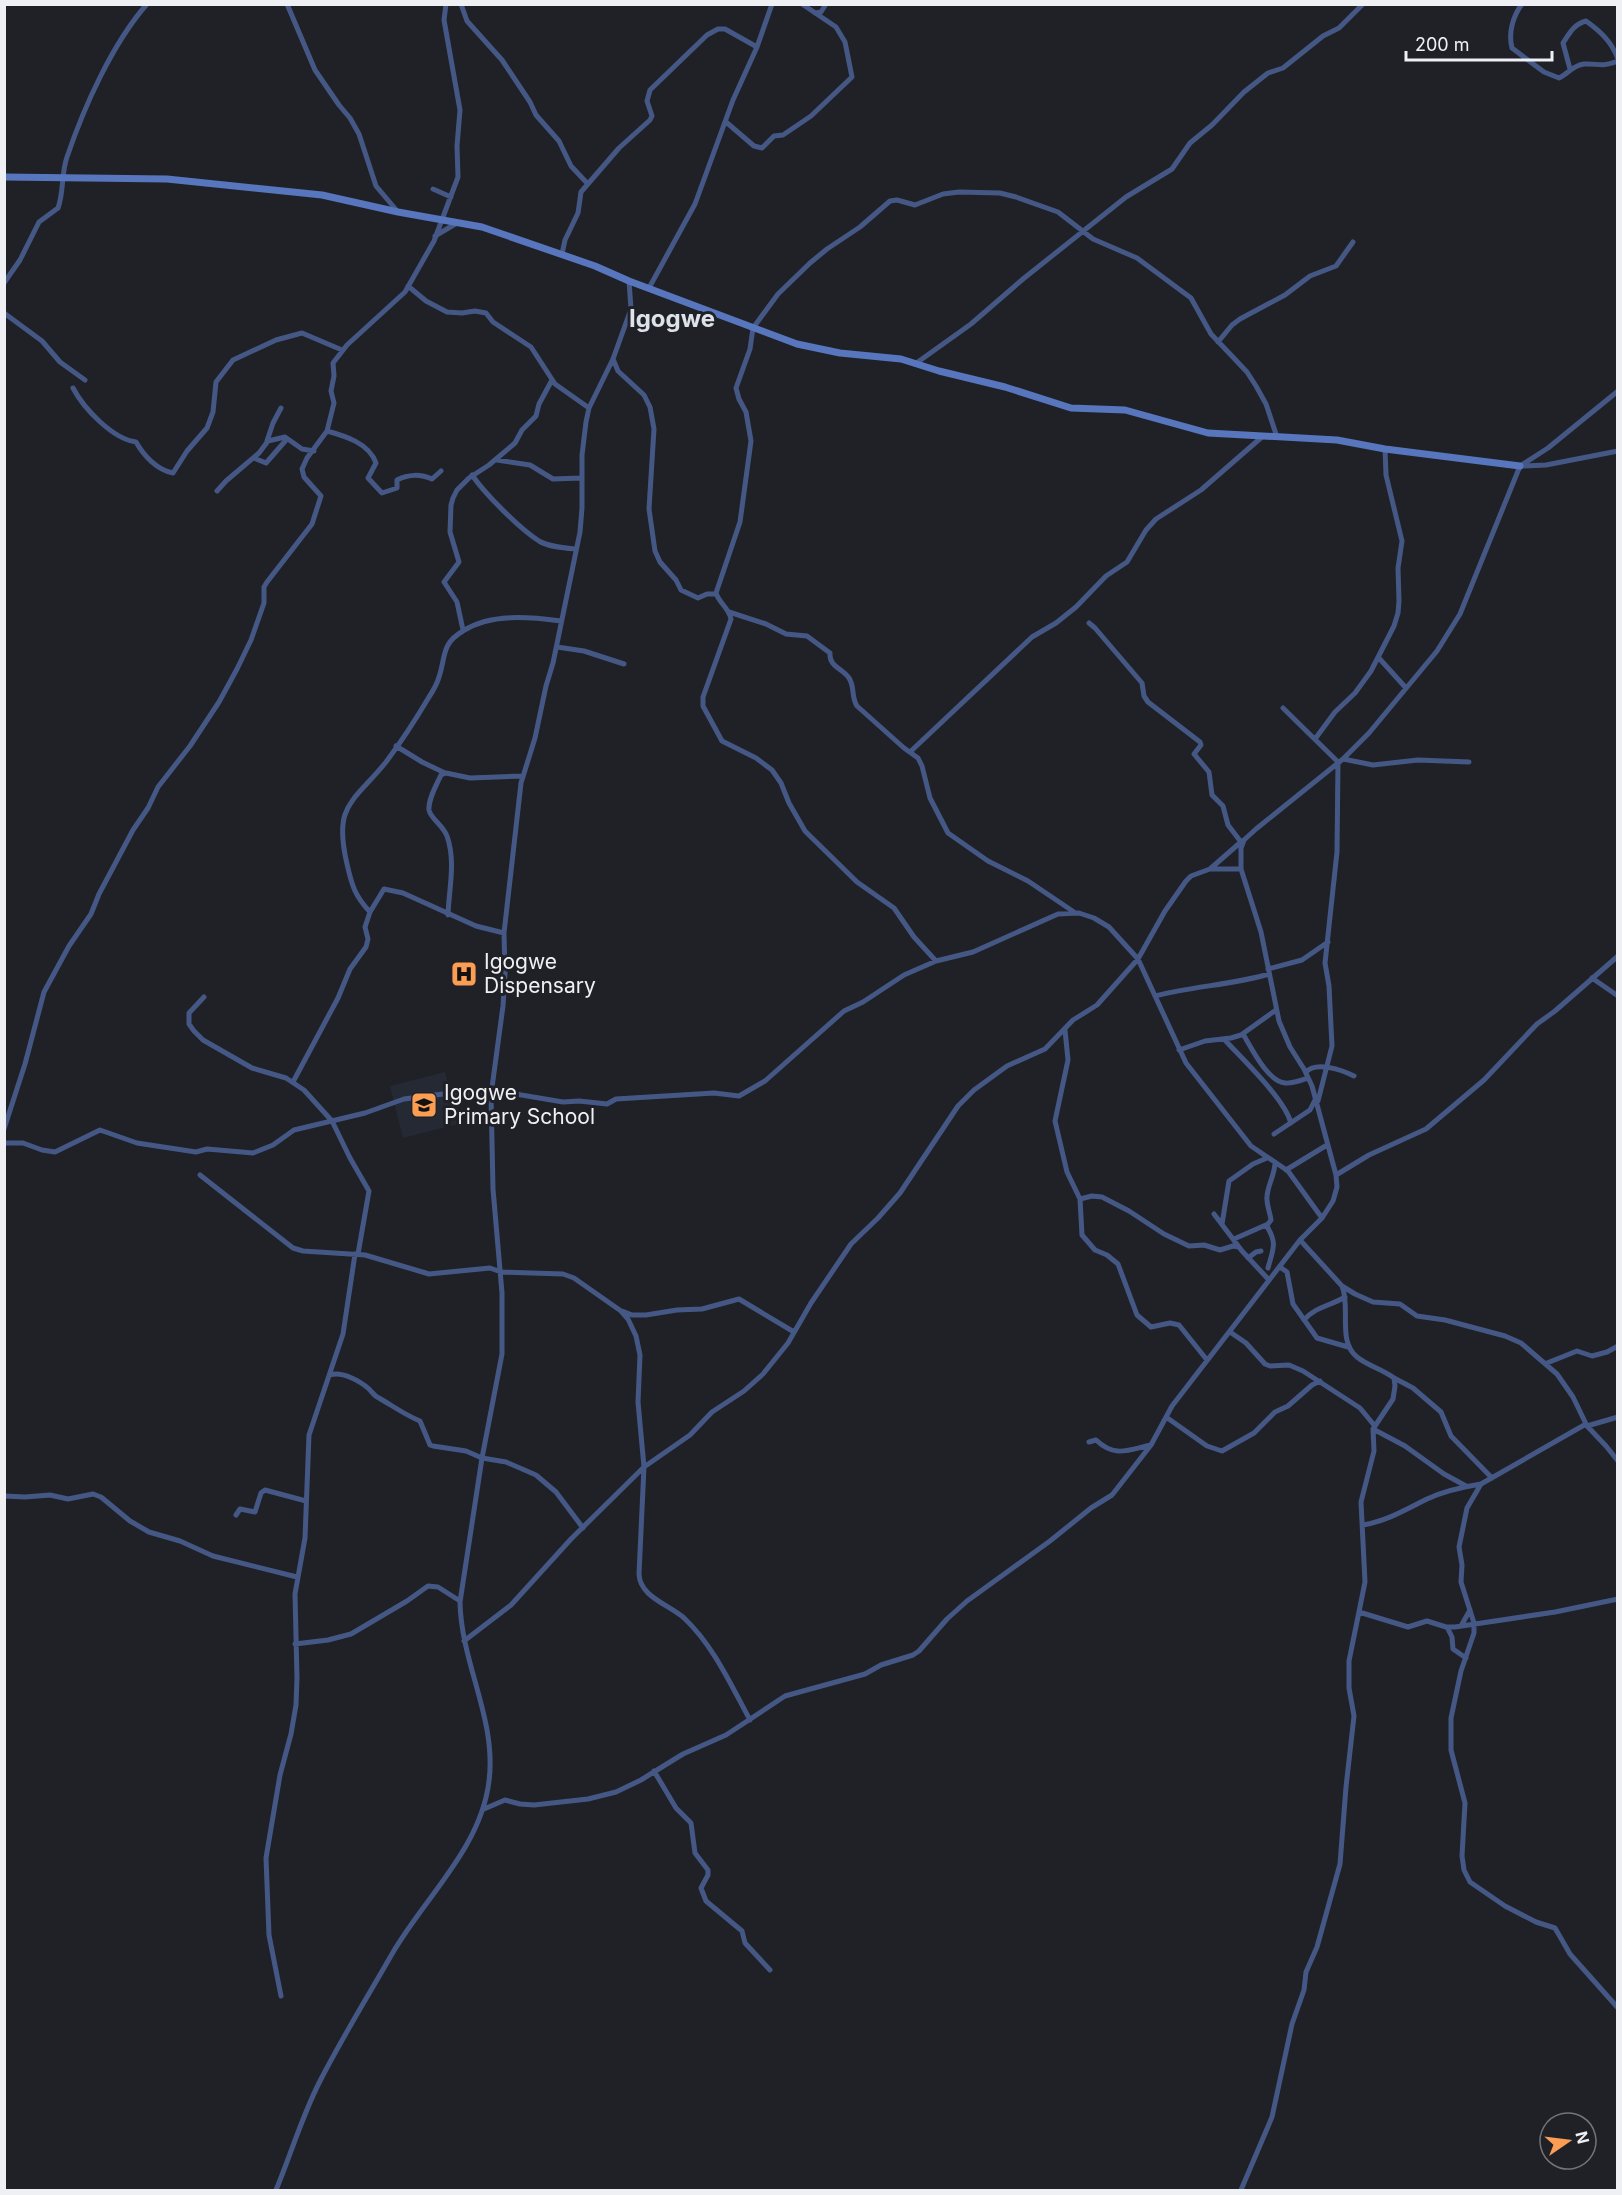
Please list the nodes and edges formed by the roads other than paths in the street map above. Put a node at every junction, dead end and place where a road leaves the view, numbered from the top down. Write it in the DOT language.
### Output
graph roads {
  1 [pos="147,4"];
  2 [pos="287,4"];
  3 [pos="446,4"];
  4 [pos="461,4"];
  5 [pos="772,4"];
  6 [pos="802,4"];
  7 [pos="826,4"];
  8 [pos="1363,4"];
  9 [pos="1522,4"];
  10 [pos="815,13"];
  11 [pos="757,47"];
  12 [pos="1617,60"];
  13 [pos="1570,69"];
  14 [pos="726,122"];
  15 [pos="63,176"];
  16 [pos="4,177"];
  17 [pos="587,183"];
  18 [pos="433,189"];
  19 [pos="451,197"];
  20 [pos="398,212"];
  21 [pos="442,219"];
  22 [pos="459,222"];
  23 [pos="1082,231"];
  24 [pos="435,236"];
  25 [pos="1353,242"];
  26 [pos="562,254"];
  27 [pos="629,281"];
  28 [pos="4,283"];
  29 [pos="408,286"];
  30 [pos="649,288"];
  31 [pos="4,314"];
  32 [pos="753,328"];
  33 [pos="1218,342"];
  34 [pos="342,350"];
  35 [pos="613,359"];
  36 [pos="915,364"];
  37 [pos="85,380"];
  38 [pos="552,380"];
  39 [pos="73,388"];
  40 [pos="1617,391"];
  41 [pos="281,408"];
  42 [pos="589,408"];
  43 [pos="327,431"];
  44 [pos="1263,436"];
  45 [pos="1276,437"];
  46 [pos="287,439"];
  47 [pos="267,441"];
  48 [pos="1385,449"];
  49 [pos="314,451"];
  50 [pos="1617,451"];
  51 [pos="254,458"];
  52 [pos="496,460"];
  53 [pos="1520,466"];
  54 [pos="441,471"];
  55 [pos="472,476"];
  56 [pos="581,478"];
  57 [pos="217,491"];
  58 [pos="576,549"];
  59 [pos="716,594"];
  60 [pos="729,612"];
  61 [pos="561,621"];
  62 [pos="1089,623"];
  63 [pos="463,630"];
  64 [pos="556,647"];
  65 [pos="1378,657"];
  66 [pos="624,664"];
  67 [pos="1406,688"];
  68 [pos="1283,708"];
  69 [pos="1315,739"];
  70 [pos="396,746"];
  71 [pos="910,752"];
  72 [pos="1341,761"];
  73 [pos="1469,762"];
  74 [pos="446,773"];
  75 [pos="522,776"];
  76 [pos="1242,841"];
  77 [pos="1210,869"];
  78 [pos="1241,869"];
  79 [pos="370,912"];
  80 [pos="1075,913"];
  81 [pos="448,915"];
  82 [pos="504,933"];
  83 [pos="1328,942"];
  84 [pos="1617,956"];
  85 [pos="1138,959"];
  86 [pos="936,961"];
  87 [pos="1269,972"];
  88 [pos="1592,978"];
  89 [pos="1155,996"];
  90 [pos="1617,996"];
  91 [pos="204,997"];
  92 [pos="1276,1010"];
  93 [pos="1065,1030"];
  94 [pos="1243,1034"];
  95 [pos="1224,1039"];
  96 [pos="1179,1050"];
  97 [pos="1300,1062"];
  98 [pos="1311,1068"];
  99 [pos="1327,1068"];
  100 [pos="1307,1075"];
  101 [pos="1354,1076"];
  102 [pos="293,1082"];
  103 [pos="491,1093"];
  104 [pos="1317,1100"];
  105 [pos="332,1120"];
  106 [pos="1291,1123"];
  107 [pos="4,1129"];
  108 [pos="1274,1134"];
  109 [pos="4,1143"];
  110 [pos="1327,1145"];
  111 [pos="1267,1158"];
  112 [pos="1275,1162"];
  113 [pos="1286,1170"];
  114 [pos="200,1175"];
  115 [pos="1336,1175"];
  116 [pos="1080,1199"];
  117 [pos="1214,1214"];
  118 [pos="1322,1218"];
  119 [pos="1222,1224"];
  120 [pos="1266,1225"];
  121 [pos="1234,1239"];
  122 [pos="1300,1240"];
  123 [pos="1239,1247"];
  124 [pos="1261,1251"];
  125 [pos="356,1254"];
  126 [pos="1248,1258"];
  127 [pos="1280,1267"];
  128 [pos="1268,1268"];
  129 [pos="1259,1269"];
  130 [pos="501,1272"];
  131 [pos="1269,1280"];
  132 [pos="1342,1286"];
  133 [pos="1345,1297"];
  134 [pos="621,1311"];
  135 [pos="1304,1320"];
  136 [pos="794,1332"];
  137 [pos="1230,1332"];
  138 [pos="1617,1346"];
  139 [pos="1348,1347"];
  140 [pos="1208,1360"];
  141 [pos="1547,1363"];
  142 [pos="330,1375"];
  143 [pos="1394,1378"];
  144 [pos="1320,1382"];
  145 [pos="1166,1417"];
  146 [pos="1617,1417"];
  147 [pos="1586,1425"];
  148 [pos="1374,1427"];
  149 [pos="1089,1442"];
  150 [pos="1151,1445"];
  151 [pos="482,1458"];
  152 [pos="1617,1461"];
  153 [pos="644,1467"];
  154 [pos="1492,1478"];
  155 [pos="1481,1484"];
  156 [pos="1466,1486"];
  157 [pos="4,1496"];
  158 [pos="306,1501"];
  159 [pos="236,1515"];
  160 [pos="1363,1525"];
  161 [pos="583,1528"];
  162 [pos="297,1577"];
  163 [pos="1617,1599"];
  164 [pos="460,1601"];
  165 [pos="1470,1610"];
  166 [pos="1359,1612"];
  167 [pos="1474,1623"];
  168 [pos="1461,1626"];
  169 [pos="1447,1627"];
  170 [pos="464,1641"];
  171 [pos="295,1644"];
  172 [pos="1466,1658"];
  173 [pos="750,1720"];
  174 [pos="654,1771"];
  175 [pos="484,1809"];
  176 [pos="770,1970"];
  177 [pos="281,1996"];
  178 [pos="1617,2008"];
  179 [pos="276,2190"];
  180 [pos="1241,2190"];
  1 -- 15 [label="street"];
  2 -- 20 [label="street"];
  3 -- 19 [label="street"];
  4 -- 17 [label="street"];
  5 -- 11 [label="street"];
  6 -- 10 [label="street"];
  7 -- 10 [label="street"];
  8 -- 23 [label="street"];
  9 -- 13 [label="street"];
  10 -- 14 [label="street"];
  11 -- 14 [label="street"];
  11 -- 17 [label="street"];
  12 -- 13 [label="street"];
  12 -- 13 [label="street"];
  14 -- 30 [label="street"];
  15 -- 16 [label="main road"];
  15 -- 20 [label="main road"];
  15 -- 28 [label="street"];
  17 -- 26 [label="street"];
  18 -- 19 [label="street"];
  19 -- 21 [label="street"];
  20 -- 21 [label="main road"];
  21 -- 22 [label="main road"];
  21 -- 24 [label="street"];
  22 -- 24 [label="street"];
  22 -- 26 [label="main road"];
  23 -- 32 [label="street"];
  23 -- 33 [label="street"];
  23 -- 36 [label="street"];
  24 -- 29 [label="street"];
  25 -- 33 [label="street"];
  26 -- 27 [label="main road"];
  27 -- 30 [label="main road"];
  27 -- 35 [label="street"];
  29 -- 34 [label="street"];
  29 -- 38 [label="street"];
  30 -- 32 [label="main road"];
  31 -- 37 [label="street"];
  32 -- 36 [label="main road"];
  32 -- 59 [label="street"];
  33 -- 45 [label="street"];
  34 -- 39 [label="street"];
  34 -- 43 [label="street"];
  35 -- 42 [label="street"];
  35 -- 59 [label="street"];
  36 -- 44 [label="main road"];
  38 -- 42 [label="street"];
  38 -- 52 [label="street"];
  40 -- 53 [label="street"];
  41 -- 47 [label="street"];
  42 -- 56 [label="street"];
  43 -- 49 [label="street"];
  43 -- 54 [label="street"];
  44 -- 45 [label="main road"];
  44 -- 71 [label="street"];
  45 -- 48 [label="main road"];
  46 -- 47 [label="street"];
  46 -- 49 [label="street"];
  46 -- 51 [label="street"];
  47 -- 51 [label="street"];
  48 -- 53 [label="main road"];
  48 -- 65 [label="street"];
  49 -- 107 [label="street"];
  50 -- 53 [label="street"];
  51 -- 57 [label="street"];
  52 -- 55 [label="street"];
  52 -- 56 [label="street"];
  53 -- 67 [label="street"];
  55 -- 58 [label="street"];
  55 -- 63 [label="street"];
  56 -- 58 [label="street"];
  58 -- 61 [label="street"];
  59 -- 60 [label="street"];
  60 -- 71 [label="street"];
  60 -- 86 [label="street"];
  61 -- 63 [label="street"];
  61 -- 64 [label="street"];
  62 -- 76 [label="street"];
  63 -- 70 [label="street"];
  64 -- 66 [label="street"];
  64 -- 75 [label="street"];
  65 -- 67 [label="street"];
  65 -- 69 [label="street"];
  67 -- 72 [label="street"];
  68 -- 69 [label="street"];
  69 -- 72 [label="street"];
  70 -- 74 [label="street"];
  70 -- 79 [label="street"];
  71 -- 80 [label="street"];
  72 -- 73 [label="street"];
  72 -- 76 [label="street"];
  72 -- 83 [label="street"];
  74 -- 75 [label="street"];
  74 -- 81 [label="street"];
  75 -- 82 [label="street"];
  76 -- 77 [label="street"];
  76 -- 78 [label="street"];
  77 -- 78 [label="street"];
  77 -- 85 [label="street"];
  78 -- 87 [label="street"];
  79 -- 81 [label="street"];
  79 -- 102 [label="street"];
  80 -- 85 [label="street"];
  80 -- 86 [label="street"];
  81 -- 82 [label="street"];
  82 -- 103 [label="street"];
  83 -- 87 [label="street"];
  83 -- 99 [label="street"];
  84 -- 88 [label="street"];
  85 -- 89 [label="street"];
  85 -- 93 [label="street"];
  86 -- 103 [label="street"];
  87 -- 89 [label="street"];
  87 -- 92 [label="street"];
  88 -- 90 [label="street"];
  88 -- 115 [label="street"];
  89 -- 96 [label="street"];
  91 -- 102 [label="street"];
  92 -- 94 [label="street"];
  92 -- 97 [label="street"];
  93 -- 116 [label="street"];
  93 -- 136 [label="street"];
  94 -- 95 [label="street"];
  94 -- 100 [label="street"];
  95 -- 96 [label="street"];
  95 -- 106 [label="street"];
  96 -- 111 [label="street"];
  97 -- 98 [label="street"];
  97 -- 100 [label="street"];
  98 -- 99 [label="street"];
  98 -- 100 [label="street"];
  99 -- 101 [label="street"];
  99 -- 104 [label="street"];
  100 -- 104 [label="street"];
  102 -- 105 [label="street"];
  103 -- 105 [label="street"];
  103 -- 130 [label="street"];
  104 -- 106 [label="street"];
  104 -- 110 [label="street"];
  105 -- 109 [label="street"];
  105 -- 125 [label="street"];
  106 -- 108 [label="street"];
  110 -- 113 [label="street"];
  110 -- 115 [label="street"];
  111 -- 112 [label="street"];
  111 -- 119 [label="street"];
  112 -- 113 [label="street"];
  112 -- 120 [label="street"];
  113 -- 118 [label="street"];
  114 -- 125 [label="street"];
  115 -- 118 [label="street"];
  116 -- 123 [label="street"];
  116 -- 140 [label="street"];
  117 -- 119 [label="street"];
  118 -- 122 [label="street"];
  119 -- 121 [label="street"];
  120 -- 121 [label="street"];
  120 -- 128 [label="street"];
  121 -- 123 [label="street"];
  122 -- 127 [label="street"];
  122 -- 132 [label="street"];
  123 -- 126 [label="street"];
  124 -- 126 [label="street"];
  125 -- 130 [label="street"];
  125 -- 142 [label="street"];
  126 -- 129 [label="street"];
  127 -- 128 [label="street"];
  127 -- 131 [label="street"];
  127 -- 135 [label="street"];
  128 -- 129 [label="street"];
  129 -- 131 [label="street"];
  130 -- 134 [label="street"];
  130 -- 151 [label="street"];
  131 -- 137 [label="street"];
  132 -- 133 [label="street"];
  132 -- 141 [label="street"];
  133 -- 135 [label="street"];
  133 -- 139 [label="street"];
  134 -- 136 [label="street"];
  134 -- 153 [label="street"];
  135 -- 139 [label="street"];
  136 -- 153 [label="street"];
  137 -- 140 [label="street"];
  137 -- 144 [label="street"];
  138 -- 141 [label="street"];
  139 -- 143 [label="street"];
  140 -- 145 [label="street"];
  141 -- 147 [label="street"];
  142 -- 151 [label="street"];
  142 -- 158 [label="street"];
  143 -- 148 [label="street"];
  143 -- 154 [label="street"];
  144 -- 145 [label="street"];
  144 -- 148 [label="street"];
  145 -- 150 [label="street"];
  146 -- 147 [label="street"];
  147 -- 152 [label="street"];
  147 -- 154 [label="street"];
  148 -- 156 [label="street"];
  148 -- 160 [label="street"];
  149 -- 150 [label="street"];
  150 -- 173 [label="street"];
  151 -- 161 [label="street"];
  151 -- 164 [label="street"];
  153 -- 161 [label="street"];
  153 -- 173 [label="street"];
  154 -- 155 [label="street"];
  155 -- 156 [label="street"];
  155 -- 165 [label="street"];
  156 -- 160 [label="street"];
  157 -- 162 [label="street"];
  158 -- 159 [label="street"];
  158 -- 162 [label="street"];
  160 -- 166 [label="street"];
  161 -- 170 [label="street"];
  162 -- 171 [label="street"];
  163 -- 167 [label="street"];
  164 -- 170 [label="street"];
  164 -- 171 [label="street"];
  165 -- 167 [label="street"];
  165 -- 168 [label="street"];
  166 -- 169 [label="street"];
  166 -- 180 [label="street"];
  167 -- 168 [label="street"];
  167 -- 172 [label="street"];
  168 -- 169 [label="street"];
  169 -- 172 [label="street"];
  170 -- 175 [label="street"];
  171 -- 177 [label="street"];
  172 -- 178 [label="street"];
  173 -- 174 [label="street"];
  174 -- 175 [label="street"];
  174 -- 176 [label="street"];
  175 -- 179 [label="street"];
}
